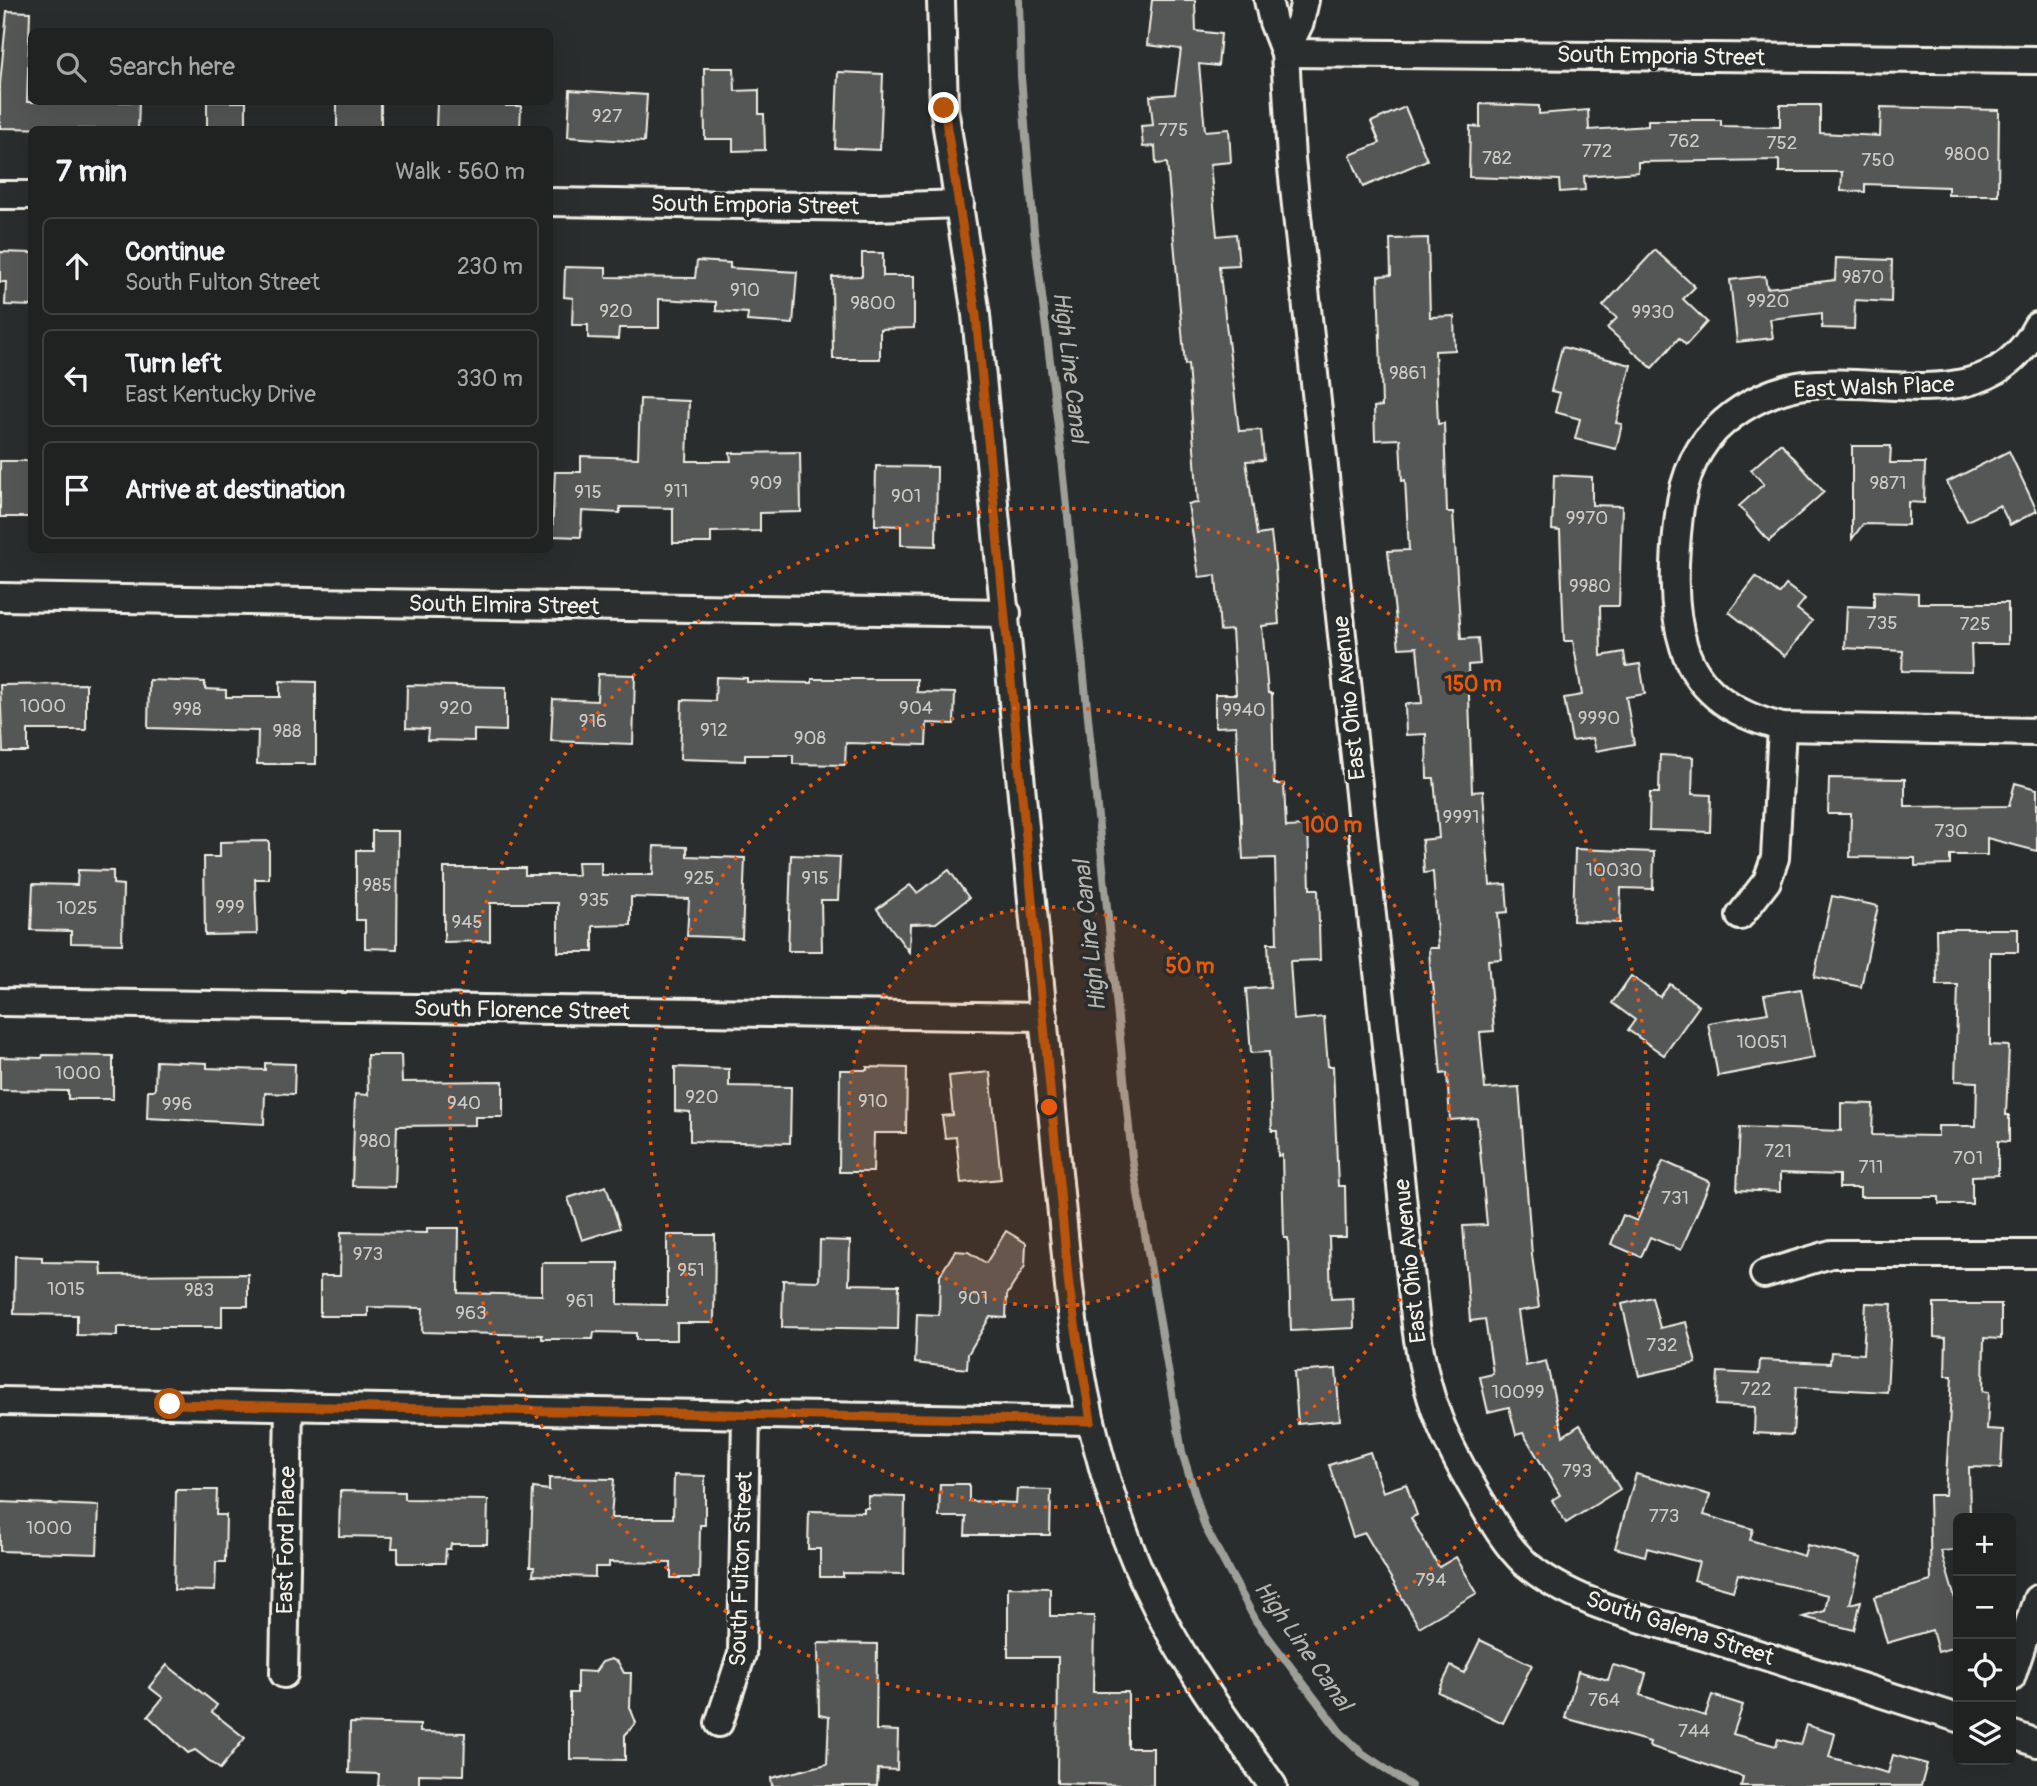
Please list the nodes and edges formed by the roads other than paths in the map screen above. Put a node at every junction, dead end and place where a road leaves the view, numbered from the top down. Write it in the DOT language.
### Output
graph roads {
  1 [pos="940,0"];
  2 [pos="1268,0"];
  3 [pos="1305,0"];
  4 [pos="1285,52"];
  5 [pos="2037,60"];
  6 [pos="0,195"];
  7 [pos="28,195"];
  8 [pos="553,202"];
  9 [pos="960,204"];
  10 [pos="2037,326"];
  11 [pos="0,597"];
  12 [pos="1007,613"];
  13 [pos="1782,727"];
  14 [pos="2037,732"];
  15 [pos="1740,916"];
  16 [pos="0,1002"];
  17 [pos="1044,1017"];
  18 [pos="2037,1254"];
  19 [pos="1763,1274"];
  20 [pos="0,1401"];
  21 [pos="289,1406"];
  22 [pos="746,1413"];
  23 [pos="1091,1421"];
  24 [pos="1456,1462"];
  25 [pos="2037,1599"];
  26 [pos="2016,1663"];
  27 [pos="284,1674"];
  28 [pos="1953,1716"];
  29 [pos="719,1723"];
  30 [pos="2016,1736"];
  31 [pos="2037,1743"];
  32 [pos="1272,1786"];
  1 -- 9 [label="street"];
  2 -- 4 [label="street, East Ohio Avenue"];
  3 -- 4 [label="street, East Ohio Avenue"];
  4 -- 5 [label="street, South Emporia Street"];
  4 -- 24 [label="street, East Ohio Avenue"];
  6 -- 7 [label="street"];
  8 -- 9 [label="street, South Emporia Street"];
  9 -- 12 [label="street"];
  10 -- 13 [label="street, East Walsh Place"];
  11 -- 12 [label="street, South Elmira Street"];
  12 -- 17 [label="street"];
  13 -- 14 [label="street"];
  13 -- 15 [label="street"];
  16 -- 17 [label="street, South Florence Street"];
  17 -- 23 [label="street"];
  18 -- 19 [label="street"];
  20 -- 21 [label="street"];
  21 -- 22 [label="street"];
  21 -- 27 [label="street, East Ford Place"];
  22 -- 23 [label="street"];
  22 -- 29 [label="street, South Fulton Street"];
  23 -- 32 [label="street"];
  24 -- 28 [label="street, South Galena Street"];
  25 -- 26 [label="street"];
  30 -- 31 [label="street"];
}
